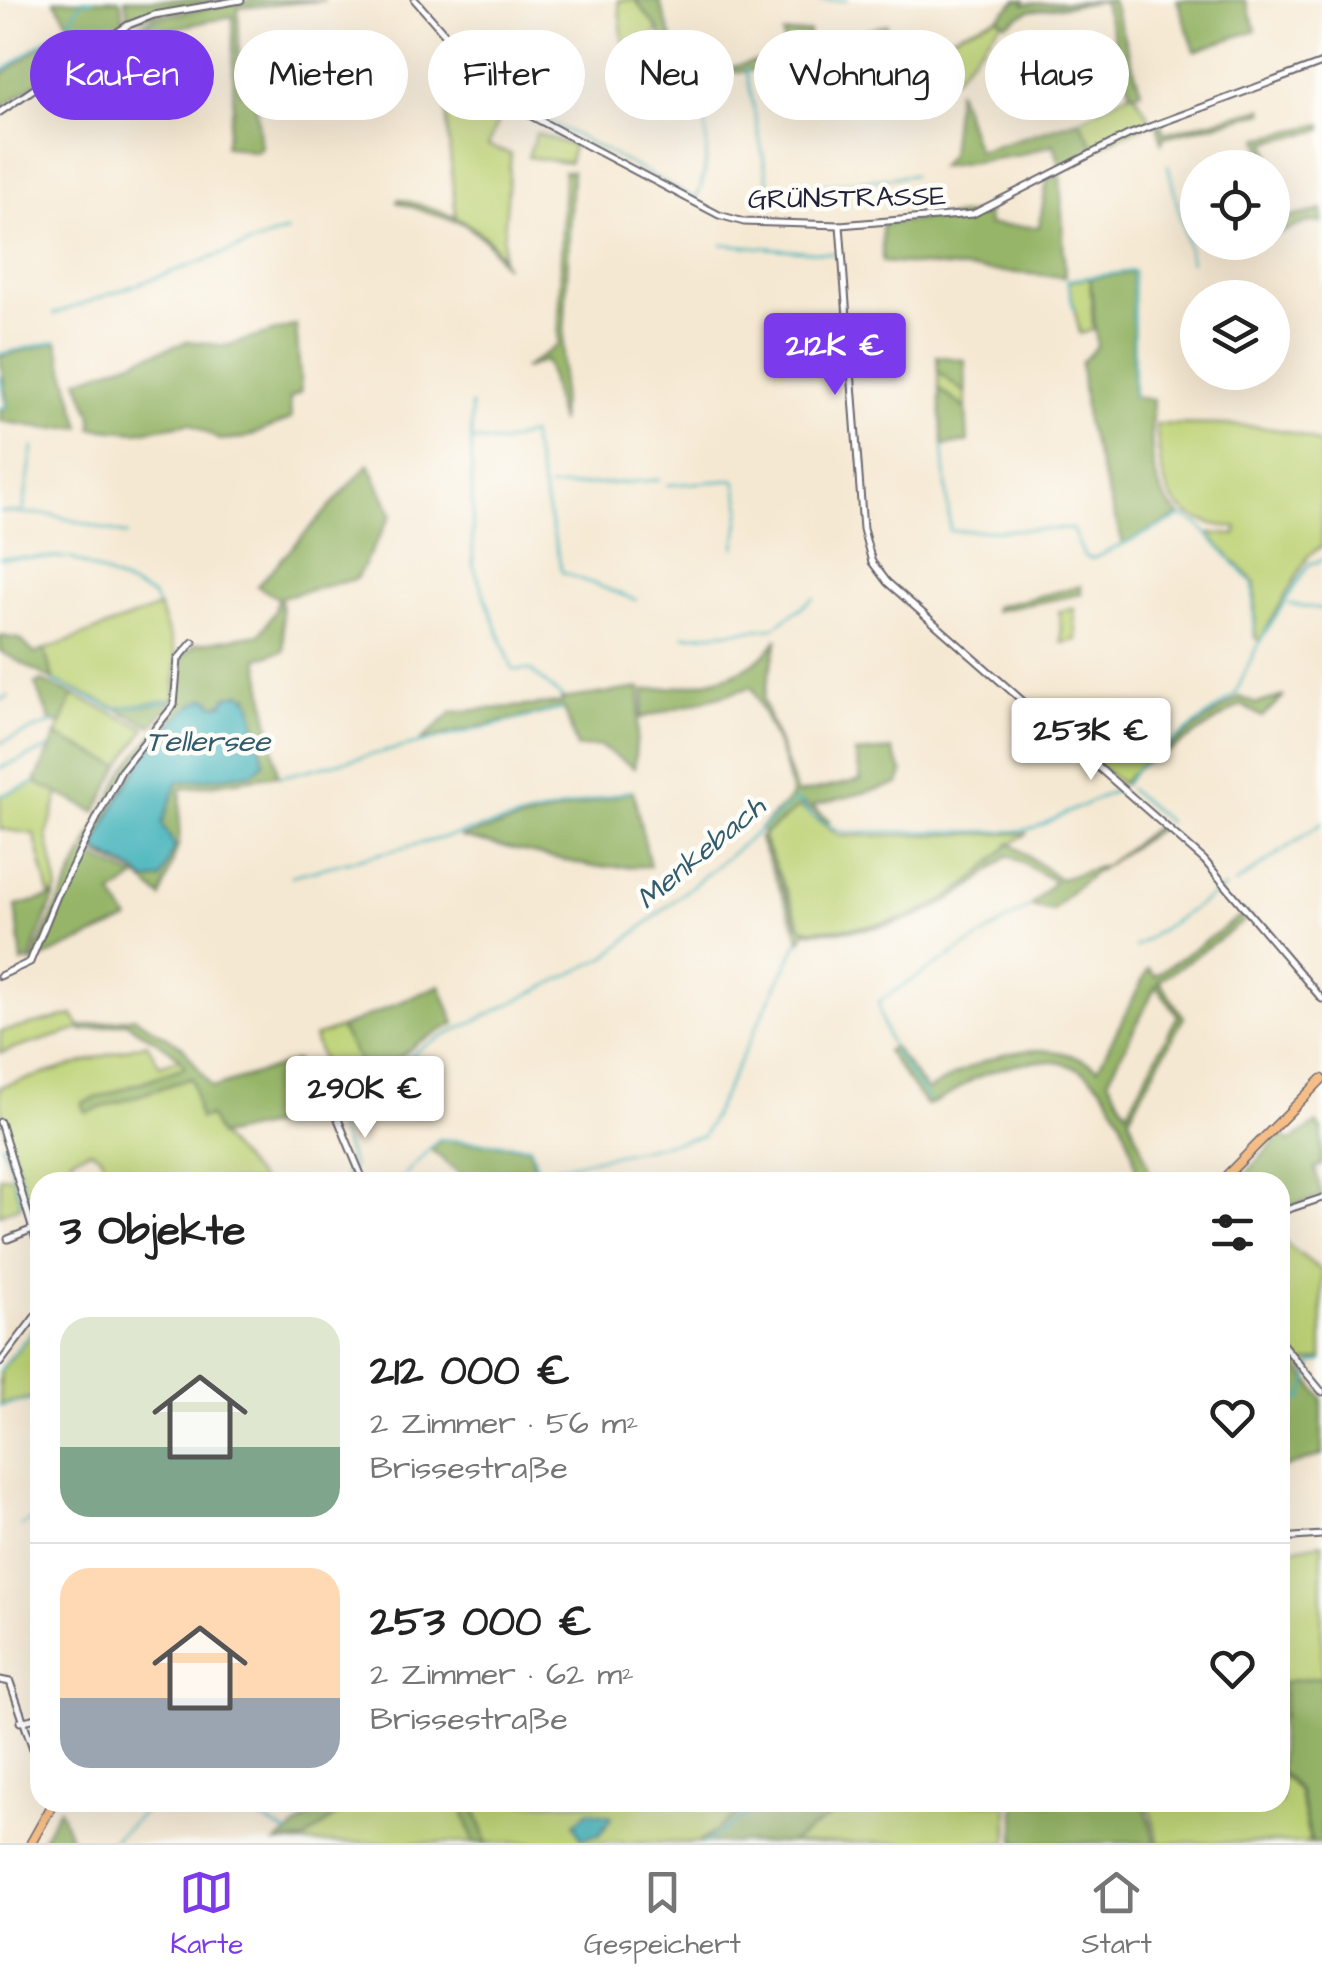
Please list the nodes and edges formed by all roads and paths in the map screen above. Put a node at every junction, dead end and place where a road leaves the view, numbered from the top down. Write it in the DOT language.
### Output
graph roads {
  1 [pos="241,0"];
  2 [pos="415,0"];
  3 [pos="1322,63"];
  4 [pos="0,112"];
  5 [pos="840,224"];
  6 [pos="192,642"];
  7 [pos="0,976"];
  8 [pos="1322,999"];
  9 [pos="1322,1079"];
  10 [pos="335,1112"];
  11 [pos="0,1122"];
  12 [pos="360,1172"];
  13 [pos="1230,1172"];
  14 [pos="1322,1198"];
  15 [pos="1290,1209"];
  16 [pos="30,1219"];
  17 [pos="30,1230"];
  18 [pos="8,1239"];
  19 [pos="30,1323"];
  20 [pos="1290,1354"];
  21 [pos="0,1363"];
  22 [pos="1322,1392"];
  23 [pos="1322,1535"];
  24 [pos="1290,1537"];
  25 [pos="0,1680"];
  26 [pos="30,1719"];
  27 [pos="20,1722"];
  28 [pos="30,1746"];
  29 [pos="48,1812"];
  30 [pos="31,1843"];
  1 -- 4 [label="street"];
  2 -- 5 [label="street, GRÜNSTRASSE"];
  3 -- 5 [label="street, GRÜNSTRASSE"];
  5 -- 8 [label="street"];
  6 -- 7 [label="street"];
  9 -- 13 [label="main road"];
  10 -- 12 [label="street"];
  11 -- 16 [label="street"];
  14 -- 15 [label="street"];
  17 -- 18 [label="street"];
  19 -- 21 [label="street"];
  20 -- 22 [label="street"];
  23 -- 24 [label="street"];
  25 -- 27 [label="street"];
  26 -- 27 [label="street"];
  27 -- 28 [label="street"];
  29 -- 30 [label="main road"];
}
